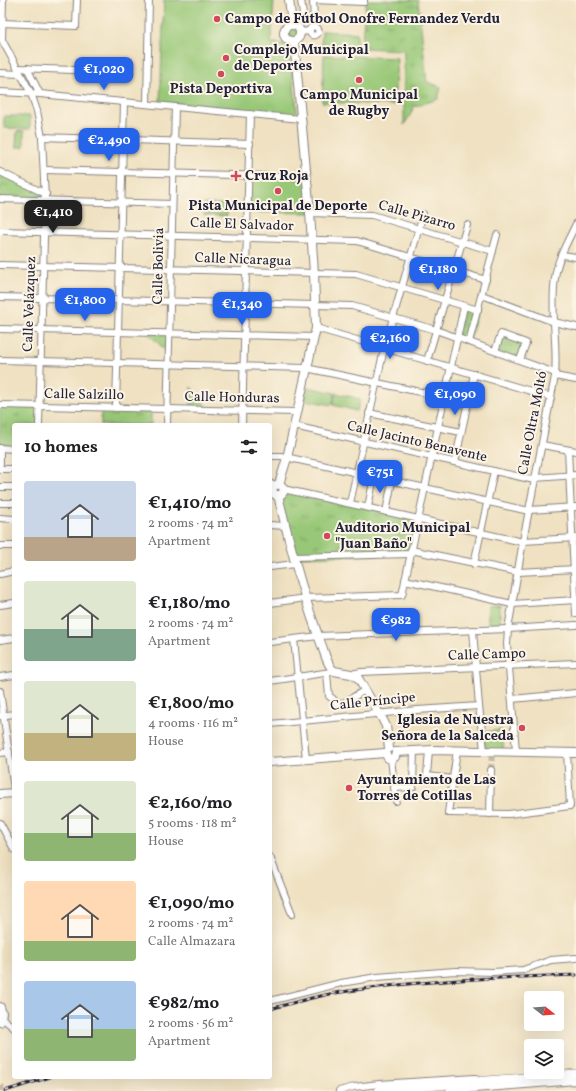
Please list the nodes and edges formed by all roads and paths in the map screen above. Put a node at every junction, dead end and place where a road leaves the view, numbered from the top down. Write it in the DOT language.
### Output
graph roads {
  1 [pos="3,0"];
  2 [pos="77,0"];
  3 [pos="150,0"];
  4 [pos="289,0"];
  5 [pos="301,0"];
  6 [pos="313,0"];
  7 [pos="364,0"];
  8 [pos="314,18"];
  9 [pos="2,23"];
  10 [pos="292,24"];
  11 [pos="300,32"];
  12 [pos="1,40"];
  13 [pos="294,41"];
  14 [pos="27,68"];
  15 [pos="74,70"];
  16 [pos="19,71"];
  17 [pos="0,73"];
  18 [pos="0,92"];
  19 [pos="31,93"];
  20 [pos="40,94"];
  21 [pos="124,102"];
  22 [pos="147,104"];
  23 [pos="175,107"];
  24 [pos="250,114"];
  25 [pos="301,119"];
  26 [pos="42,138"];
  27 [pos="122,140"];
  28 [pos="174,141"];
  29 [pos="250,144"];
  30 [pos="44,170"];
  31 [pos="0,172"];
  32 [pos="122,172"];
  33 [pos="173,173"];
  34 [pos="249,175"];
  35 [pos="306,176"];
  36 [pos="46,197"];
  37 [pos="0,199"];
  38 [pos="121,203"];
  39 [pos="172,204"];
  40 [pos="310,213"];
  41 [pos="423,214"];
  42 [pos="576,224"];
  43 [pos="467,225"];
  44 [pos="418,228"];
  45 [pos="0,231"];
  46 [pos="44,232"];
  47 [pos="120,234"];
  48 [pos="171,235"];
  49 [pos="497,235"];
  50 [pos="247,238"];
  51 [pos="311,240"];
  52 [pos="462,242"];
  53 [pos="493,251"];
  54 [pos="562,255"];
  55 [pos="410,257"];
  56 [pos="576,257"];
  57 [pos="0,265"];
  58 [pos="43,266"];
  59 [pos="119,268"];
  60 [pos="170,270"];
  61 [pos="454,270"];
  62 [pos="246,272"];
  63 [pos="314,273"];
  64 [pos="486,280"];
  65 [pos="401,287"];
  66 [pos="482,295"];
  67 [pos="0,297"];
  68 [pos="42,297"];
  69 [pos="118,300"];
  70 [pos="445,300"];
  71 [pos="170,301"];
  72 [pos="245,303"];
  73 [pos="315,305"];
  74 [pos="464,306"];
  75 [pos="478,310"];
  76 [pos="392,318"];
  77 [pos="554,322"];
  78 [pos="576,327"];
  79 [pos="0,328"];
  80 [pos="41,330"];
  81 [pos="436,330"];
  82 [pos="118,331"];
  83 [pos="169,332"];
  84 [pos="315,332"];
  85 [pos="244,335"];
  86 [pos="457,338"];
  87 [pos="469,342"];
  88 [pos="384,349"];
  89 [pos="495,351"];
  90 [pos="0,360"];
  91 [pos="520,360"];
  92 [pos="40,361"];
  93 [pos="427,361"];
  94 [pos="117,363"];
  95 [pos="168,364"];
  96 [pos="244,366"];
  97 [pos="306,368"];
  98 [pos="450,368"];
  99 [pos="474,374"];
  100 [pos="555,375"];
  101 [pos="576,380"];
  102 [pos="376,382"];
  103 [pos="444,396"];
  104 [pos="551,397"];
  105 [pos="468,402"];
  106 [pos="0,405"];
  107 [pos="40,406"];
  108 [pos="116,408"];
  109 [pos="167,409"];
  110 [pos="242,410"];
  111 [pos="296,412"];
  112 [pos="369,413"];
  113 [pos="39,423"];
  114 [pos="167,423"];
  115 [pos="242,423"];
  116 [pos="294,426"];
  117 [pos="438,427"];
  118 [pos="461,432"];
  119 [pos="363,442"];
  120 [pos="542,445"];
  121 [pos="0,448"];
  122 [pos="12,449"];
  123 [pos="568,450"];
  124 [pos="576,451"];
  125 [pos="272,456"];
  126 [pos="431,457"];
  127 [pos="287,458"];
  128 [pos="455,462"];
  129 [pos="0,464"];
  130 [pos="0,469"];
  131 [pos="12,469"];
  132 [pos="494,471"];
  133 [pos="356,473"];
  134 [pos="576,475"];
  135 [pos="568,476"];
  136 [pos="374,477"];
  137 [pos="535,479"];
  138 [pos="392,481"];
  139 [pos="0,486"];
  140 [pos="12,487"];
  141 [pos="424,488"];
  142 [pos="275,489"];
  143 [pos="487,502"];
  144 [pos="0,503"];
  145 [pos="12,503"];
  146 [pos="350,503"];
  147 [pos="368,507"];
  148 [pos="573,507"];
  149 [pos="529,510"];
  150 [pos="386,512"];
  151 [pos="0,518"];
  152 [pos="12,519"];
  153 [pos="418,519"];
  154 [pos="272,525"];
  155 [pos="286,526"];
  156 [pos="480,533"];
  157 [pos="574,538"];
  158 [pos="523,541"];
  159 [pos="0,546"];
  160 [pos="12,546"];
  161 [pos="411,552"];
  162 [pos="295,560"];
  163 [pos="474,564"];
  164 [pos="272,566"];
  165 [pos="575,569"];
  166 [pos="12,572"];
  167 [pos="518,572"];
  168 [pos="0,574"];
  169 [pos="405,580"];
  170 [pos="306,598"];
  171 [pos="576,600"];
  172 [pos="12,603"];
  173 [pos="272,603"];
  174 [pos="512,604"];
  175 [pos="0,605"];
  176 [pos="576,614"];
  177 [pos="576,625"];
  178 [pos="508,629"];
  179 [pos="473,630"];
  180 [pos="318,636"];
  181 [pos="12,638"];
  182 [pos="294,638"];
  183 [pos="0,640"];
  184 [pos="272,642"];
  185 [pos="576,663"];
  186 [pos="509,666"];
  187 [pos="475,667"];
  188 [pos="330,672"];
  189 [pos="351,674"];
  190 [pos="12,675"];
  191 [pos="0,677"];
  192 [pos="298,677"];
  193 [pos="272,681"];
  194 [pos="0,690"];
  195 [pos="365,690"];
  196 [pos="576,692"];
  197 [pos="512,699"];
  198 [pos="479,706"];
  199 [pos="12,714"];
  200 [pos="380,714"];
  201 [pos="2,716"];
  202 [pos="302,721"];
  203 [pos="272,724"];
  204 [pos="414,750"];
  205 [pos="429,750"];
  206 [pos="457,750"];
  207 [pos="484,750"];
  208 [pos="516,751"];
  209 [pos="9,752"];
  210 [pos="567,752"];
  211 [pos="0,753"];
  212 [pos="390,753"];
  213 [pos="576,753"];
  214 [pos="306,759"];
  215 [pos="272,762"];
  216 [pos="12,768"];
  217 [pos="491,770"];
  218 [pos="453,779"];
  219 [pos="394,788"];
  220 [pos="12,793"];
  221 [pos="0,794"];
  222 [pos="396,801"];
  223 [pos="490,814"];
  224 [pos="0,824"];
  225 [pos="12,845"];
  226 [pos="272,862"];
  227 [pos="292,914"];
  228 [pos="576,958"];
  229 [pos="272,1000"];
  230 [pos="0,1007"];
  231 [pos="1,1020"];
  232 [pos="12,1027"];
  233 [pos="576,1070"];
  234 [pos="564,1071"];
  235 [pos="524,1074"];
  236 [pos="576,1074"];
  237 [pos="576,1081"];
  238 [pos="339,1091"];
  239 [pos="379,1091"];
  240 [pos="449,1091"];
  1 -- 9 [label="street, Calle Velázquez"];
  2 -- 9 [label="street"];
  3 -- 22 [label="street"];
  4 -- 10 [label="main road"];
  5 -- 8 [label="street"];
  6 -- 7 [label="street"];
  6 -- 8 [label="street"];
  8 -- 11 [label="street"];
  9 -- 12 [label="street, Calle Velázquez"];
  10 -- 11 [label="main road"];
  10 -- 13 [label="main road"];
  11 -- 13 [label="main road"];
  12 -- 16 [label="street, Calle Velázquez"];
  13 -- 25 [label="main road"];
  14 -- 15 [label="street"];
  14 -- 16 [label="street"];
  14 -- 20 [label="street"];
  16 -- 17 [label="street"];
  16 -- 19 [label="street, Calle Velázquez"];
  18 -- 19 [label="street"];
  19 -- 20 [label="street"];
  19 -- 26 [label="street, Calle Velázquez"];
  20 -- 21 [label="street"];
  21 -- 22 [label="street"];
  21 -- 27 [label="street"];
  22 -- 23 [label="street"];
  23 -- 24 [label="street"];
  23 -- 28 [label="street, Calle Bolivia"];
  24 -- 25 [label="street"];
  24 -- 29 [label="street"];
  25 -- 35 [label="main road"];
  26 -- 27 [label="street"];
  26 -- 30 [label="street, Calle Velázquez"];
  27 -- 28 [label="street"];
  27 -- 32 [label="street"];
  28 -- 29 [label="street"];
  28 -- 33 [label="street, Calle Bolivia"];
  29 -- 34 [label="street"];
  30 -- 32 [label="street"];
  30 -- 36 [label="street, Calle Velázquez"];
  31 -- 36 [label="street"];
  32 -- 33 [label="street"];
  32 -- 38 [label="street"];
  33 -- 34 [label="street"];
  33 -- 39 [label="street, Calle Bolivia"];
  34 -- 35 [label="street"];
  34 -- 50 [label="street"];
  35 -- 40 [label="main road"];
  36 -- 37 [label="street"];
  36 -- 38 [label="street"];
  36 -- 46 [label="street, Calle Velázquez"];
  38 -- 39 [label="street"];
  38 -- 47 [label="street"];
  39 -- 48 [label="street, Calle Bolivia"];
  40 -- 44 [label="street, Calle Pizarro"];
  40 -- 51 [label="main road"];
  41 -- 44 [label="street"];
  42 -- 54 [label="street, Calle Oltra Moltó"];
  43 -- 52 [label="street"];
  44 -- 52 [label="street, Calle Pizarro"];
  44 -- 55 [label="street"];
  45 -- 46 [label="street, Calle El Salvador"];
  46 -- 47 [label="street, Calle El Salvador"];
  46 -- 58 [label="street, Calle Velázquez"];
  47 -- 48 [label="street, Calle El Salvador"];
  47 -- 59 [label="street"];
  48 -- 50 [label="street, Calle El Salvador"];
  48 -- 60 [label="street, Calle Bolivia"];
  49 -- 53 [label="street"];
  50 -- 51 [label="street, Calle El Salvador"];
  50 -- 62 [label="street"];
  51 -- 55 [label="street, Calle El Salvador"];
  51 -- 63 [label="main road"];
  52 -- 53 [label="street, Calle Pizarro"];
  52 -- 61 [label="street"];
  53 -- 64 [label="street"];
  54 -- 56 [label="street"];
  54 -- 77 [label="street, Calle Oltra Moltó"];
  55 -- 61 [label="street, Calle El Salvador"];
  55 -- 65 [label="street"];
  57 -- 58 [label="street, Calle Nicaragua"];
  58 -- 59 [label="street, Calle Nicaragua"];
  58 -- 68 [label="street, Calle Velázquez"];
  59 -- 60 [label="street, Calle Nicaragua"];
  59 -- 69 [label="street"];
  60 -- 62 [label="street, Calle Nicaragua"];
  60 -- 71 [label="street, Calle Bolivia"];
  61 -- 64 [label="street, Calle El Salvador"];
  61 -- 70 [label="street"];
  62 -- 63 [label="street, Calle Nicaragua"];
  62 -- 72 [label="street"];
  63 -- 65 [label="street, Calle Nicaragua"];
  63 -- 73 [label="main road"];
  64 -- 66 [label="street"];
  65 -- 70 [label="street, Calle Nicaragua"];
  65 -- 76 [label="street"];
  66 -- 75 [label="street"];
  66 -- 77 [label="street"];
  67 -- 68 [label="street"];
  68 -- 69 [label="street"];
  68 -- 80 [label="street, Calle Velázquez"];
  69 -- 71 [label="street"];
  69 -- 82 [label="street"];
  70 -- 74 [label="street, Calle Nicaragua"];
  70 -- 81 [label="street"];
  71 -- 72 [label="street"];
  71 -- 83 [label="street, Calle Bolivia"];
  72 -- 73 [label="street"];
  72 -- 85 [label="street"];
  73 -- 76 [label="street"];
  73 -- 84 [label="main road"];
  74 -- 75 [label="street, Calle Nicaragua"];
  74 -- 86 [label="street"];
  75 -- 87 [label="street"];
  76 -- 81 [label="street"];
  76 -- 88 [label="street"];
  77 -- 78 [label="street"];
  77 -- 100 [label="street, Calle Oltra Moltó"];
  79 -- 80 [label="street"];
  80 -- 82 [label="street"];
  80 -- 92 [label="street, Calle Velázquez"];
  81 -- 86 [label="street"];
  81 -- 93 [label="street"];
  82 -- 83 [label="street"];
  82 -- 94 [label="street"];
  83 -- 85 [label="street"];
  83 -- 95 [label="street, Calle Bolivia"];
  84 -- 85 [label="street"];
  84 -- 88 [label="street"];
  84 -- 97 [label="main road"];
  85 -- 96 [label="street"];
  86 -- 87 [label="street"];
  86 -- 98 [label="street"];
  87 -- 89 [label="street"];
  88 -- 93 [label="street"];
  88 -- 102 [label="street"];
  89 -- 91 [label="street"];
  89 -- 91 [label="street"];
  90 -- 92 [label="street"];
  91 -- 100 [label="street"];
  92 -- 94 [label="street"];
  92 -- 107 [label="street, Calle Velázquez"];
  93 -- 98 [label="street"];
  94 -- 95 [label="street"];
  94 -- 108 [label="street"];
  95 -- 96 [label="street"];
  95 -- 109 [label="street, Calle Bolivia"];
  96 -- 97 [label="street"];
  96 -- 110 [label="street"];
  97 -- 102 [label="street"];
  97 -- 111 [label="main road"];
  98 -- 99 [label="street"];
  98 -- 103 [label="street"];
  99 -- 104 [label="street"];
  99 -- 105 [label="street"];
  100 -- 101 [label="street"];
  100 -- 104 [label="street, Calle Oltra Moltó"];
  102 -- 103 [label="street"];
  102 -- 112 [label="street"];
  103 -- 105 [label="street"];
  103 -- 117 [label="street"];
  104 -- 120 [label="street, Calle Oltra Moltó"];
  105 -- 118 [label="street"];
  106 -- 107 [label="street, Calle Salzillo"];
  107 -- 108 [label="street, Calle Salzillo"];
  107 -- 113 [label="street, Calle Velázquez"];
  108 -- 109 [label="street, Calle Salzillo"];
  109 -- 110 [label="street, Calle Honduras"];
  109 -- 114 [label="street, Calle Bolivia"];
  110 -- 111 [label="street, Calle Honduras"];
  110 -- 115 [label="street"];
  111 -- 116 [label="main road"];
  112 -- 117 [label="street"];
  112 -- 119 [label="street"];
  116 -- 119 [label="street, Calle Jacinto Benavente"];
  116 -- 127 [label="main road"];
  117 -- 118 [label="street"];
  117 -- 126 [label="street"];
  118 -- 128 [label="street"];
  119 -- 126 [label="street, Calle Jacinto Benavente"];
  119 -- 133 [label="street"];
  120 -- 123 [label="street"];
  120 -- 137 [label="street, Calle Oltra Moltó"];
  121 -- 122 [label="street"];
  121 -- 129 [label="street"];
  123 -- 124 [label="street"];
  123 -- 135 [label="street"];
  125 -- 127 [label="street"];
  126 -- 128 [label="street, Calle Jacinto Benavente"];
  126 -- 141 [label="street"];
  127 -- 133 [label="street"];
  127 -- 142 [label="main road"];
  128 -- 132 [label="street, Calle Jacinto Benavente"];
  130 -- 131 [label="street"];
  132 -- 137 [label="street, Calle Jacinto Benavente"];
  132 -- 143 [label="street"];
  133 -- 136 [label="street"];
  133 -- 146 [label="street"];
  134 -- 135 [label="street, Calle Jacinto Benavente"];
  135 -- 137 [label="street, Calle Jacinto Benavente"];
  135 -- 148 [label="street"];
  136 -- 138 [label="street"];
  136 -- 147 [label="street"];
  137 -- 149 [label="street, Calle Oltra Moltó"];
  138 -- 141 [label="street"];
  138 -- 150 [label="street"];
  139 -- 140 [label="street"];
  141 -- 143 [label="street"];
  141 -- 153 [label="street"];
  142 -- 146 [label="street"];
  142 -- 155 [label="main road"];
  143 -- 149 [label="street"];
  143 -- 156 [label="street"];
  144 -- 145 [label="street"];
  146 -- 147 [label="street"];
  147 -- 150 [label="street"];
  148 -- 149 [label="street"];
  148 -- 157 [label="street"];
  149 -- 158 [label="street, Calle Oltra Moltó"];
  150 -- 153 [label="street"];
  151 -- 152 [label="street"];
  153 -- 156 [label="street"];
  153 -- 161 [label="street"];
  154 -- 155 [label="street"];
  155 -- 162 [label="main road"];
  156 -- 158 [label="street"];
  156 -- 163 [label="street"];
  157 -- 158 [label="street"];
  157 -- 165 [label="street"];
  158 -- 167 [label="street, Calle Oltra Moltó"];
  159 -- 160 [label="street"];
  161 -- 162 [label="street"];
  161 -- 163 [label="street"];
  161 -- 169 [label="street"];
  162 -- 164 [label="street"];
  162 -- 170 [label="main road"];
  163 -- 167 [label="street"];
  165 -- 167 [label="street"];
  165 -- 171 [label="street"];
  166 -- 168 [label="street"];
  167 -- 174 [label="street, Calle Oltra Moltó"];
  169 -- 170 [label="street"];
  169 -- 174 [label="street"];
  170 -- 173 [label="street"];
  170 -- 180 [label="main road"];
  171 -- 174 [label="street"];
  171 -- 176 [label="street"];
  172 -- 175 [label="street"];
  174 -- 178 [label="street, Calle Oltra Moltó"];
  177 -- 178 [label="street"];
  178 -- 179 [label="street"];
  178 -- 186 [label="street, Calle Oltra Moltó"];
  179 -- 180 [label="street"];
  179 -- 187 [label="street"];
  180 -- 182 [label="street"];
  180 -- 188 [label="main road"];
  181 -- 183 [label="street"];
  182 -- 184 [label="street"];
  182 -- 192 [label="street"];
  185 -- 186 [label="street, Calle Campo"];
  186 -- 187 [label="street, Calle Campo"];
  186 -- 197 [label="street, Calle Oltra Moltó"];
  187 -- 189 [label="street, Calle Campo"];
  187 -- 198 [label="street"];
  188 -- 189 [label="main road"];
  188 -- 192 [label="street"];
  188 -- 195 [label="street"];
  189 -- 195 [label="main road"];
  190 -- 191 [label="street"];
  192 -- 193 [label="street"];
  192 -- 202 [label="street"];
  194 -- 201 [label="street"];
  195 -- 200 [label="main road"];
  196 -- 197 [label="street"];
  197 -- 208 [label="street, Calle Oltra Moltó"];
  198 -- 200 [label="street, Calle Príncipe"];
  198 -- 207 [label="street"];
  199 -- 201 [label="street"];
  200 -- 202 [label="street, Calle Príncipe"];
  200 -- 212 [label="main road"];
  201 -- 209 [label="street"];
  202 -- 203 [label="street, Calle Príncipe"];
  202 -- 214 [label="street"];
  204 -- 205 [label="main road"];
  204 -- 212 [label="main road"];
  204 -- 219 [label="street"];
  205 -- 206 [label="main road"];
  205 -- 218 [label="street"];
  206 -- 207 [label="main road"];
  206 -- 218 [label="street"];
  207 -- 208 [label="main road"];
  208 -- 210 [label="main road"];
  209 -- 211 [label="street"];
  209 -- 216 [label="street"];
  210 -- 213 [label="main road"];
  210 -- 223 [label="street"];
  212 -- 214 [label="main road"];
  212 -- 219 [label="street"];
  214 -- 215 [label="main road"];
  217 -- 223 [label="street"];
  218 -- 223 [label="street"];
  219 -- 222 [label="street"];
  220 -- 221 [label="main road"];
  224 -- 225 [label="street"];
  226 -- 227 [label="street"];
  228 -- 229 [label="street"];
  230 -- 231 [label="main road"];
  231 -- 232 [label="street"];
  233 -- 234 [label="street"];
  235 -- 238 [label="street"];
  236 -- 239 [label="highway"];
  237 -- 240 [label="street"];
}
